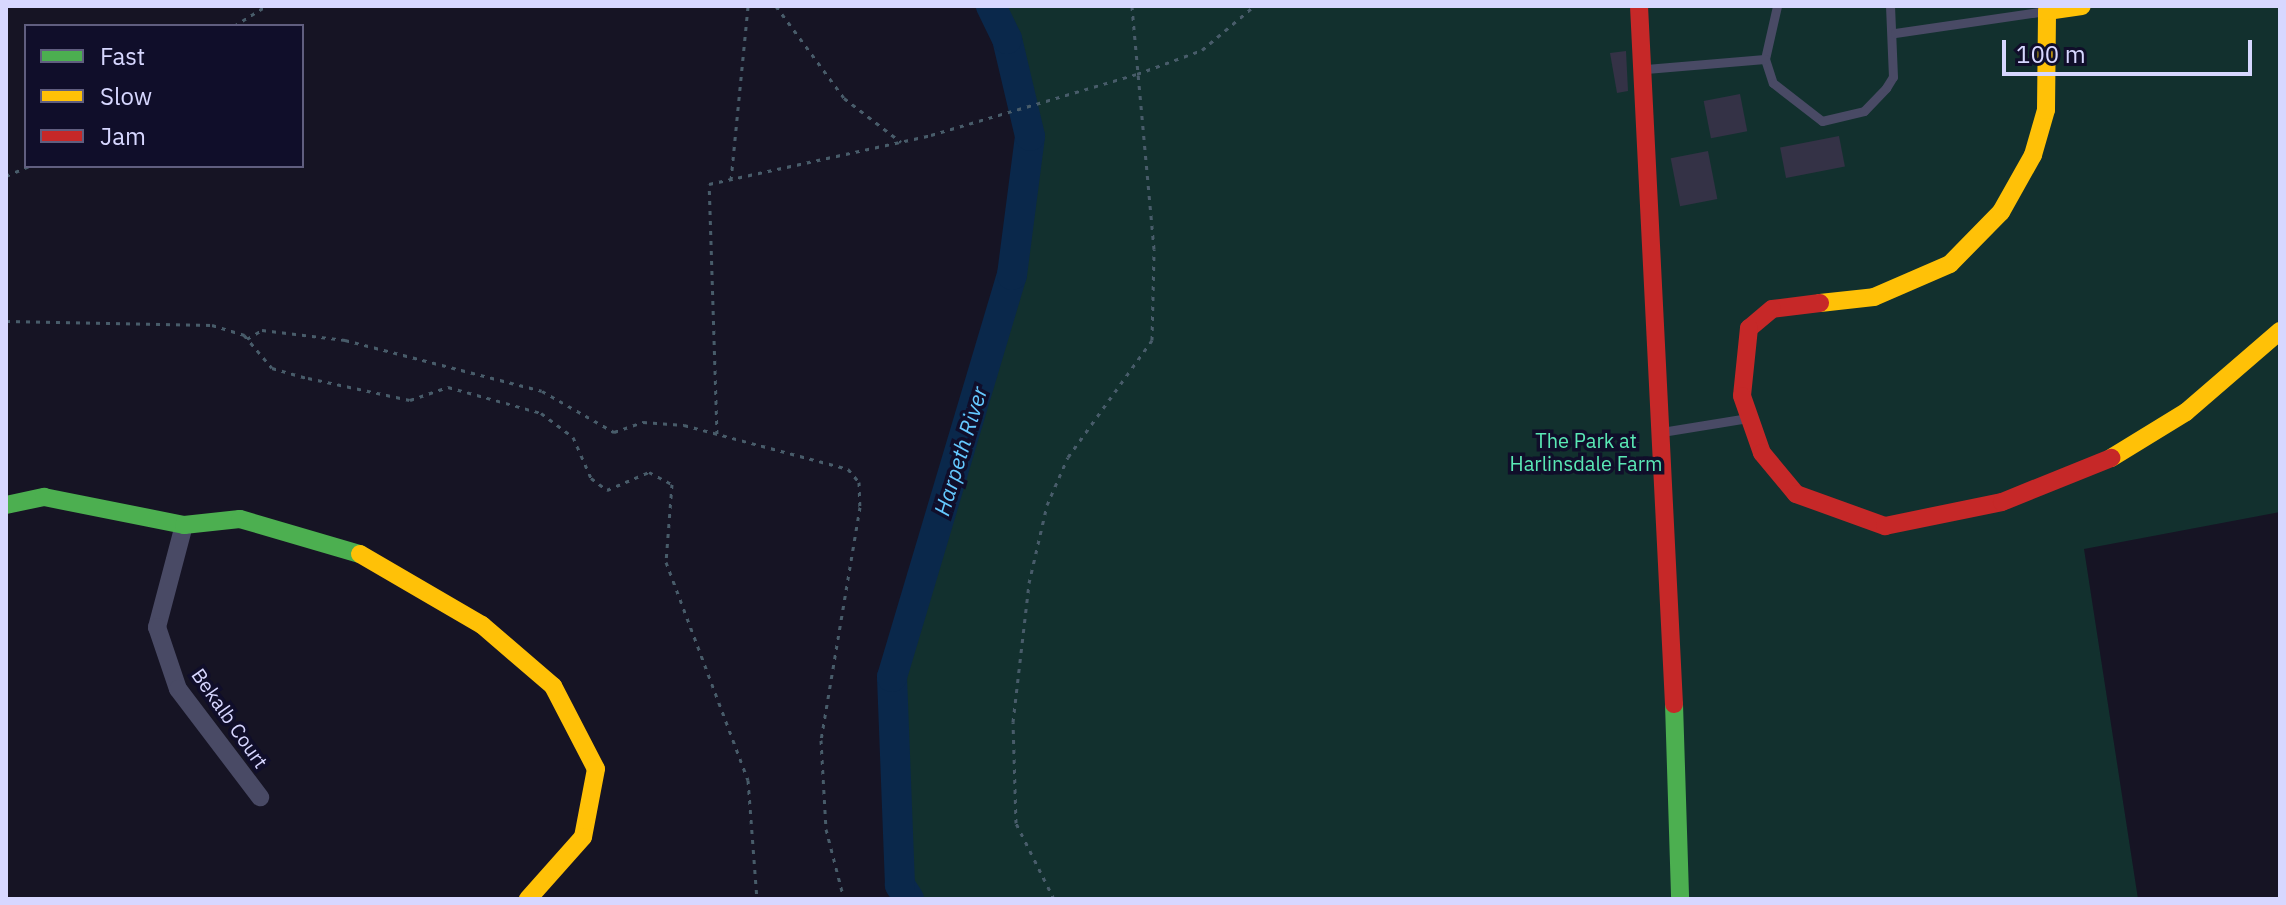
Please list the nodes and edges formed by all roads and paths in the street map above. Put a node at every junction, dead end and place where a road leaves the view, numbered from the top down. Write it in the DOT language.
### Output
graph roads {
  1 [pos="266,6"];
  2 [pos="748,6"];
  3 [pos="776,6"];
  4 [pos="1132,6"];
  5 [pos="1254,6"];
  6 [pos="1639,6"];
  7 [pos="1777,6"];
  8 [pos="1890,6"];
  9 [pos="2082,6"];
  10 [pos="2047,11"];
  11 [pos="237,24"];
  12 [pos="1895,33"];
  13 [pos="1765,59"];
  14 [pos="1643,69"];
  15 [pos="1137,74"];
  16 [pos="901,142"];
  17 [pos="24,168"];
  18 [pos="6,176"];
  19 [pos="731,180"];
  20 [pos="6,321"];
  21 [pos="2280,331"];
  22 [pos="247,339"];
  23 [pos="1749,418"];
  24 [pos="1665,431"];
  25 [pos="717,434"];
  26 [pos="6,505"];
  27 [pos="184,525"];
  28 [pos="260,797"];
  29 [pos="528,899"];
  30 [pos="757,899"];
  31 [pos="844,899"];
  32 [pos="1054,899"];
  33 [pos="1680,899"];
  1 -- 11 [label="path"];
  2 -- 19 [label="path"];
  3 -- 16 [label="path"];
  4 -- 15 [label="path"];
  5 -- 15 [label="path"];
  6 -- 14 [label="street"];
  7 -- 13 [label="lane"];
  8 -- 12 [label="lane"];
  9 -- 10 [label="street"];
  10 -- 12 [label="lane"];
  10 -- 23 [label="street"];
  12 -- 13 [label="lane"];
  13 -- 14 [label="lane"];
  14 -- 24 [label="street"];
  15 -- 16 [label="path"];
  15 -- 32 [label="path"];
  16 -- 19 [label="path"];
  17 -- 18 [label="path"];
  19 -- 25 [label="path"];
  20 -- 22 [label="path"];
  21 -- 23 [label="street"];
  22 -- 25 [label="path"];
  22 -- 30 [label="path"];
  23 -- 24 [label="lane"];
  24 -- 33 [label="street"];
  25 -- 31 [label="path"];
  26 -- 27 [label="street"];
  27 -- 28 [label="street, Bekalb Court"];
  27 -- 29 [label="street"];
}
